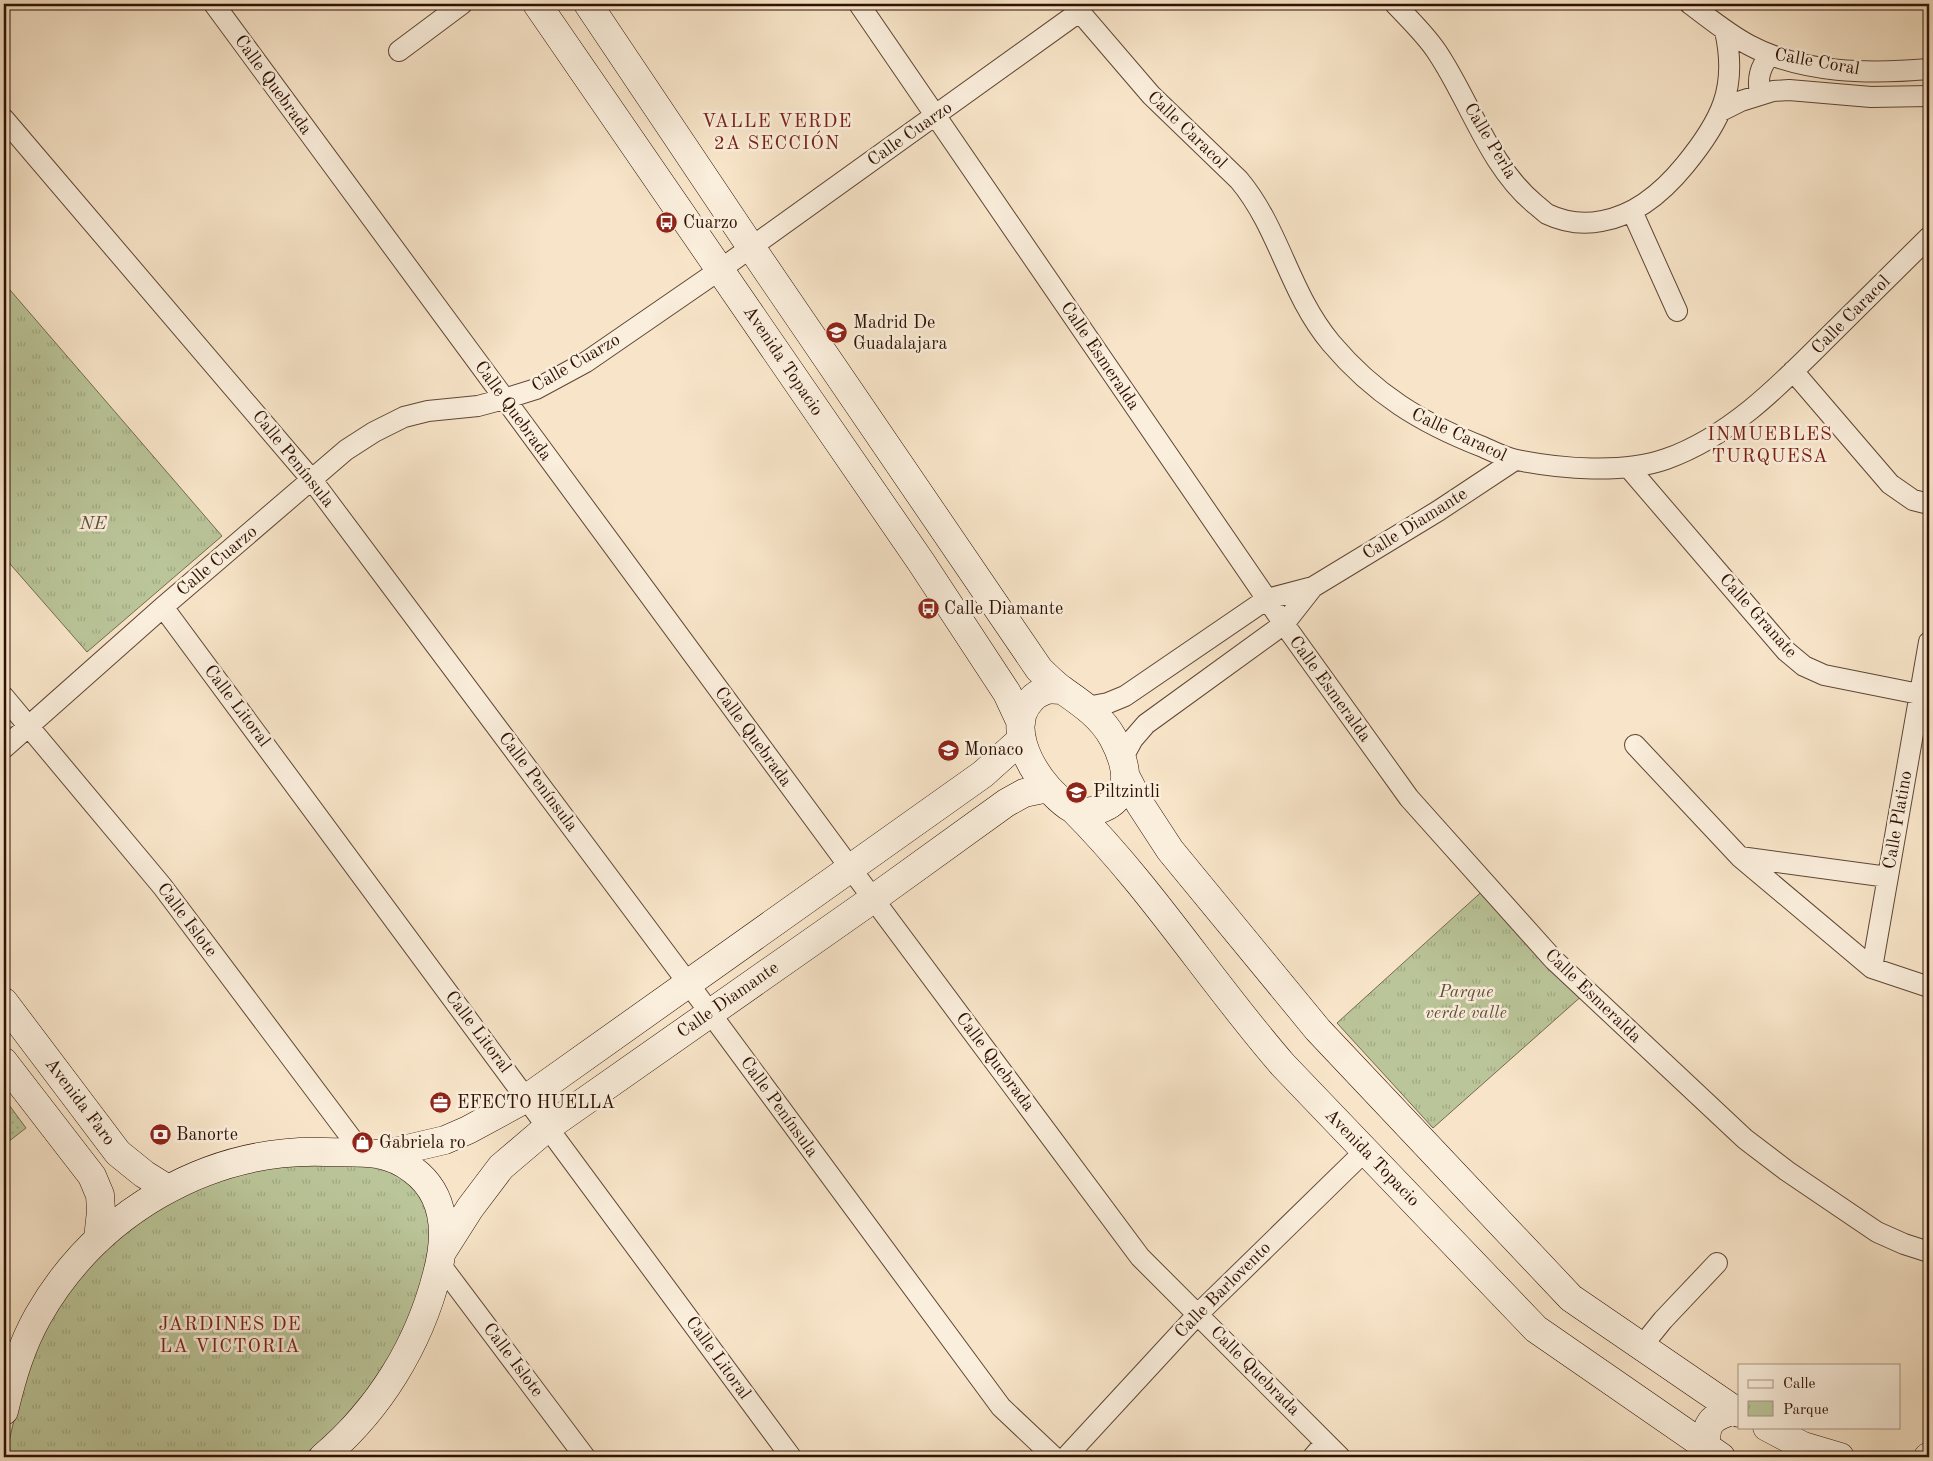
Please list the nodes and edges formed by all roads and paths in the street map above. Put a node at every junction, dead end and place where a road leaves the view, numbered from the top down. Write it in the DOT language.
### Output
graph roads {
  1 [pos="214,4"];
  2 [pos="462,4"];
  3 [pos="537,4"];
  4 [pos="588,4"];
  5 [pos="859,4"];
  6 [pos="1395,4"];
  7 [pos="1690,4"];
  8 [pos="1076,8"];
  9 [pos="1725,30"];
  10 [pos="399,51"];
  11 [pos="1770,55"];
  12 [pos="1929,69"];
  13 [pos="1760,94"];
  14 [pos="1929,96"];
  15 [pos="1721,111"];
  16 [pos="936,116"];
  17 [pos="4,119"];
  18 [pos="1632,211"];
  19 [pos="1929,237"];
  20 [pos="751,247"];
  21 [pos="721,269"];
  22 [pos="1677,311"];
  23 [pos="1793,371"];
  24 [pos="504,399"];
  25 [pos="1515,460"];
  26 [pos="1629,468"];
  27 [pos="312,480"];
  28 [pos="1929,504"];
  29 [pos="1313,587"];
  30 [pos="1267,599"];
  31 [pos="163,607"];
  32 [pos="1284,624"];
  33 [pos="1929,642"];
  34 [pos="1062,690"];
  35 [pos="1925,696"];
  36 [pos="4,697"];
  37 [pos="1087,707"];
  38 [pos="28,726"];
  39 [pos="1021,731"];
  40 [pos="1635,745"];
  41 [pos="4,748"];
  42 [pos="1124,767"];
  43 [pos="1048,788"];
  44 [pos="1072,808"];
  45 [pos="1740,857"];
  46 [pos="851,869"];
  47 [pos="1888,877"];
  48 [pos="873,899"];
  49 [pos="1872,968"];
  50 [pos="688,982"];
  51 [pos="1929,986"];
  52 [pos="4,1002"];
  53 [pos="710,1013"];
  54 [pos="4,1062"];
  55 [pos="527,1098"];
  56 [pos="548,1127"];
  57 [pos="1365,1151"];
  58 [pos="371,1153"];
  59 [pos="168,1188"];
  60 [pos="98,1239"];
  61 [pos="1929,1252"];
  62 [pos="441,1258"];
  63 [pos="1717,1263"];
  64 [pos="1198,1314"];
  65 [pos="1642,1346"];
  66 [pos="4,1411"];
  67 [pos="1737,1411"];
  68 [pos="1769,1428"];
  69 [pos="350,1447"];
  70 [pos="1319,1450"];
  71 [pos="1714,1453"];
  72 [pos="323,1457"];
  73 [pos="585,1457"];
  74 [pos="791,1457"];
  75 [pos="1054,1457"];
  76 [pos="1066,1457"];
  77 [pos="1340,1457"];
  78 [pos="1840,1457"];
  1 -- 24 [label="street, Calle Quebrada"];
  2 -- 10 [label="street"];
  3 -- 21 [label="street, Avenida Topacio"];
  4 -- 20 [label="street"];
  5 -- 16 [label="street, Calle Esmeralda"];
  6 -- 18 [label="street, Calle Perla"];
  7 -- 9 [label="street, Calle Coral"];
  8 -- 16 [label="street, Calle Cuarzo"];
  8 -- 25 [label="street, Calle Caracol"];
  9 -- 11 [label="street, Calle Coral"];
  9 -- 15 [label="street, Calle Perla"];
  11 -- 12 [label="street, Calle Coral"];
  11 -- 13 [label="street"];
  13 -- 14 [label="street"];
  13 -- 15 [label="street"];
  15 -- 18 [label="street, Calle Perla"];
  16 -- 20 [label="street, Calle Cuarzo"];
  16 -- 30 [label="street, Calle Esmeralda"];
  17 -- 27 [label="street, Calle Península"];
  18 -- 22 [label="street"];
  19 -- 23 [label="street, Calle Caracol"];
  20 -- 21 [label="street, Calle Cuarzo"];
  20 -- 34 [label="street"];
  21 -- 24 [label="street, Calle Cuarzo"];
  21 -- 39 [label="street, Avenida Topacio"];
  23 -- 26 [label="street, Calle Caracol"];
  23 -- 28 [label="street"];
  24 -- 27 [label="street, Calle Cuarzo"];
  24 -- 46 [label="street, Calle Quebrada"];
  25 -- 26 [label="street, Calle Caracol"];
  25 -- 29 [label="street, Calle Diamante"];
  26 -- 35 [label="street, Calle Granate"];
  27 -- 31 [label="street, Calle Cuarzo"];
  27 -- 50 [label="street, Calle Península"];
  29 -- 30 [label="street, Calle Diamante"];
  29 -- 32 [label="street, Calle Diamante"];
  30 -- 32 [label="street, Calle Esmeralda"];
  30 -- 37 [label="street, Calle Diamante"];
  31 -- 38 [label="street, Calle Cuarzo"];
  31 -- 55 [label="street, Calle Litoral"];
  32 -- 42 [label="street, Calle Diamante"];
  32 -- 61 [label="street, Calle Esmeralda"];
  33 -- 35 [label="street, Calle Platino"];
  34 -- 37 [label="street"];
  34 -- 39 [label="street"];
  35 -- 47 [label="street, Calle Platino"];
  36 -- 38 [label="street, Calle Islote"];
  37 -- 42 [label="street"];
  38 -- 41 [label="street, Calle Cuarzo"];
  38 -- 58 [label="street, Calle Islote"];
  39 -- 43 [label="street"];
  39 -- 46 [label="street, Calle Diamante"];
  40 -- 45 [label="street"];
  42 -- 44 [label="street"];
  42 -- 65 [label="street"];
  43 -- 44 [label="street"];
  43 -- 48 [label="street, Calle Diamante"];
  44 -- 57 [label="street, Avenida Topacio"];
  45 -- 47 [label="street"];
  45 -- 49 [label="street"];
  46 -- 48 [label="street, Calle Quebrada"];
  46 -- 50 [label="street, Calle Diamante"];
  47 -- 49 [label="street, Calle Platino"];
  48 -- 53 [label="street, Calle Diamante"];
  48 -- 64 [label="street, Calle Quebrada"];
  49 -- 51 [label="street"];
  50 -- 53 [label="street, Calle Península"];
  50 -- 55 [label="street, Calle Diamante"];
  52 -- 59 [label="street, Avenida Faro"];
  53 -- 56 [label="street, Calle Diamante"];
  53 -- 75 [label="street, Calle Península"];
  54 -- 60 [label="street, Avenida Faro"];
  55 -- 56 [label="street, Calle Litoral"];
  55 -- 58 [label="street, Calle Diamante"];
  56 -- 62 [label="street, Calle Diamante"];
  56 -- 74 [label="street, Calle Litoral"];
  57 -- 64 [label="street, Calle Barlovento"];
  57 -- 71 [label="street, Avenida Topacio"];
  58 -- 59 [label="street"];
  58 -- 62 [label="street"];
  59 -- 60 [label="street"];
  60 -- 66 [label="street"];
  62 -- 69 [label="street"];
  62 -- 73 [label="street, Calle Islote"];
  63 -- 65 [label="street"];
  64 -- 70 [label="street, Calle Quebrada"];
  64 -- 76 [label="street, Calle Barlovento"];
  65 -- 67 [label="street"];
  67 -- 71 [label="street"];
  68 -- 78 [label="street"];
  69 -- 72 [label="street"];
  70 -- 77 [label="street, Calle Quebrada"];
}
